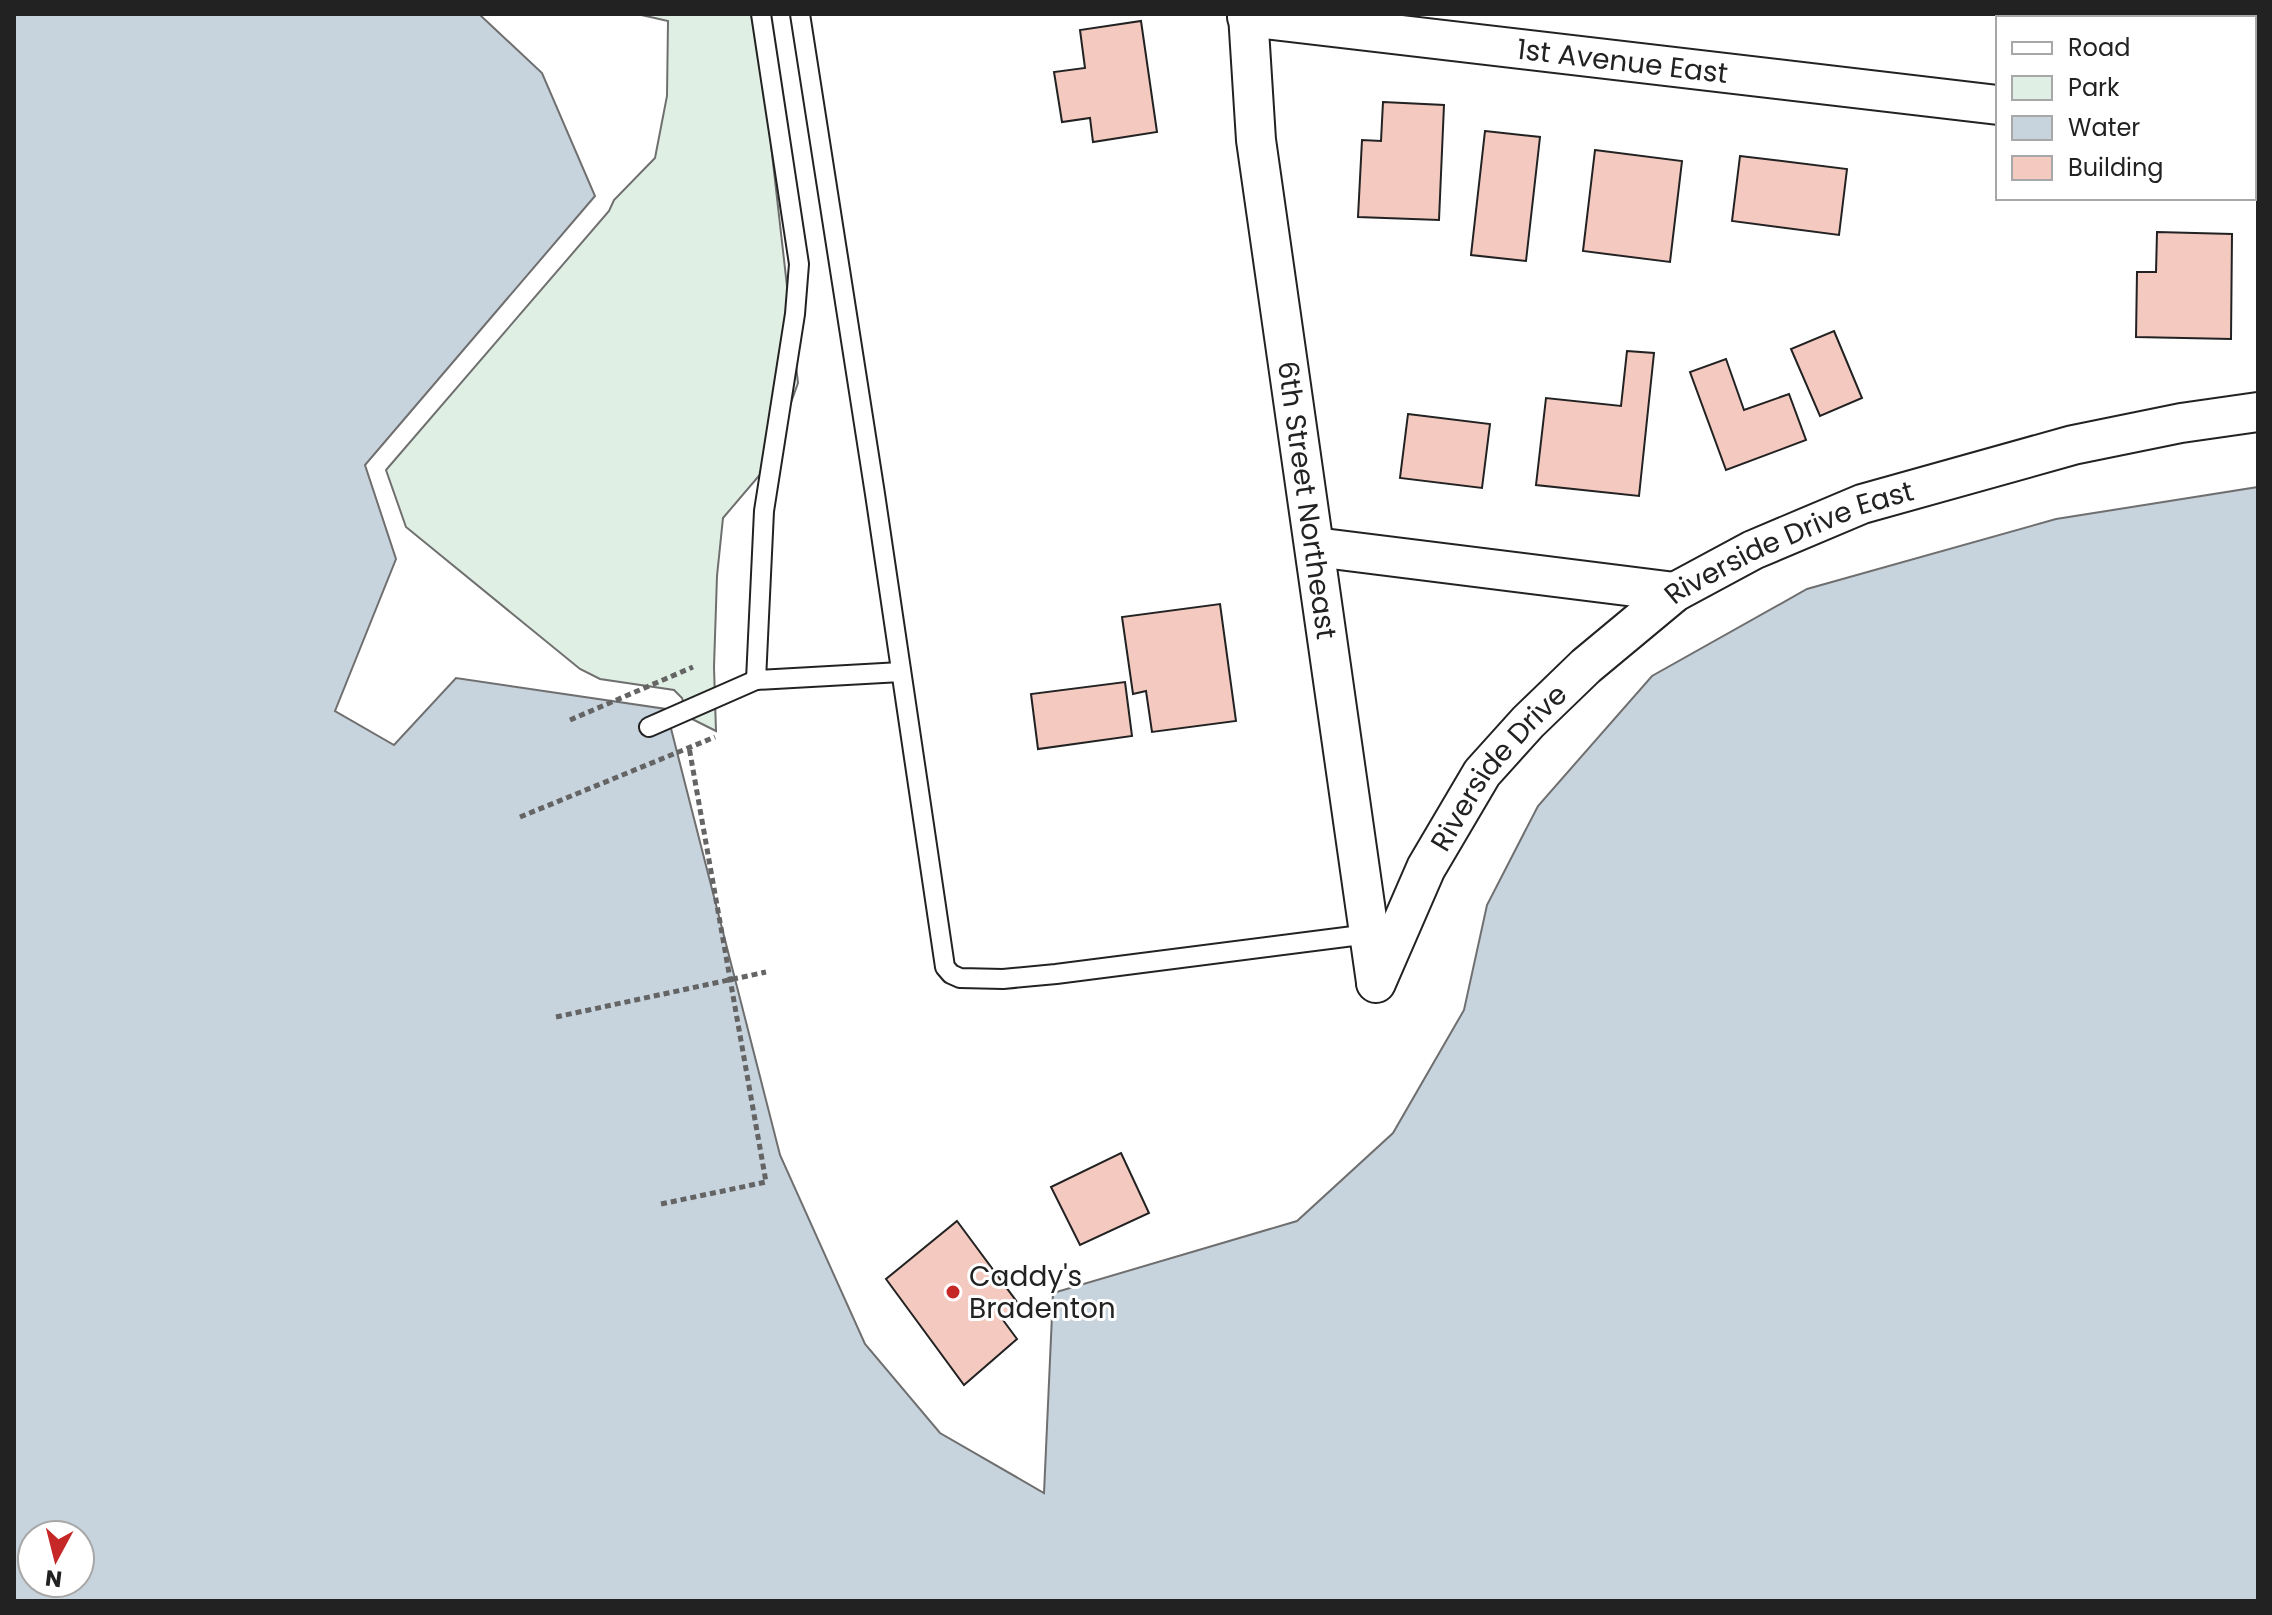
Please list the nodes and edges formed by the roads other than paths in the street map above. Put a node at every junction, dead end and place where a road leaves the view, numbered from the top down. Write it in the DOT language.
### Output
graph roads {
  1 [pos="761,14"];
  2 [pos="800,14"];
  3 [pos="1248,16"];
  4 [pos="1996,105"];
  5 [pos="2258,412"];
  6 [pos="1315,547"];
  7 [pos="1675,592"];
  8 [pos="901,672"];
  9 [pos="756,680"];
  10 [pos="649,727"];
  11 [pos="1369,934"];
  12 [pos="1376,983"];
  1 -- 9 [label="lane"];
  2 -- 8 [label="lane"];
  3 -- 4 [label="street, 1st Avenue East"];
  3 -- 6 [label="street, 6th Street Northeast"];
  5 -- 7 [label="street, Riverside Drive East"];
  6 -- 7 [label="street, Riverside Drive East"];
  6 -- 11 [label="street, 6th Street Northeast"];
  7 -- 12 [label="street, Riverside Drive"];
  8 -- 9 [label="lane"];
  8 -- 11 [label="lane"];
  9 -- 10 [label="lane"];
  11 -- 12 [label="street, 6th Street Northeast"];
}
